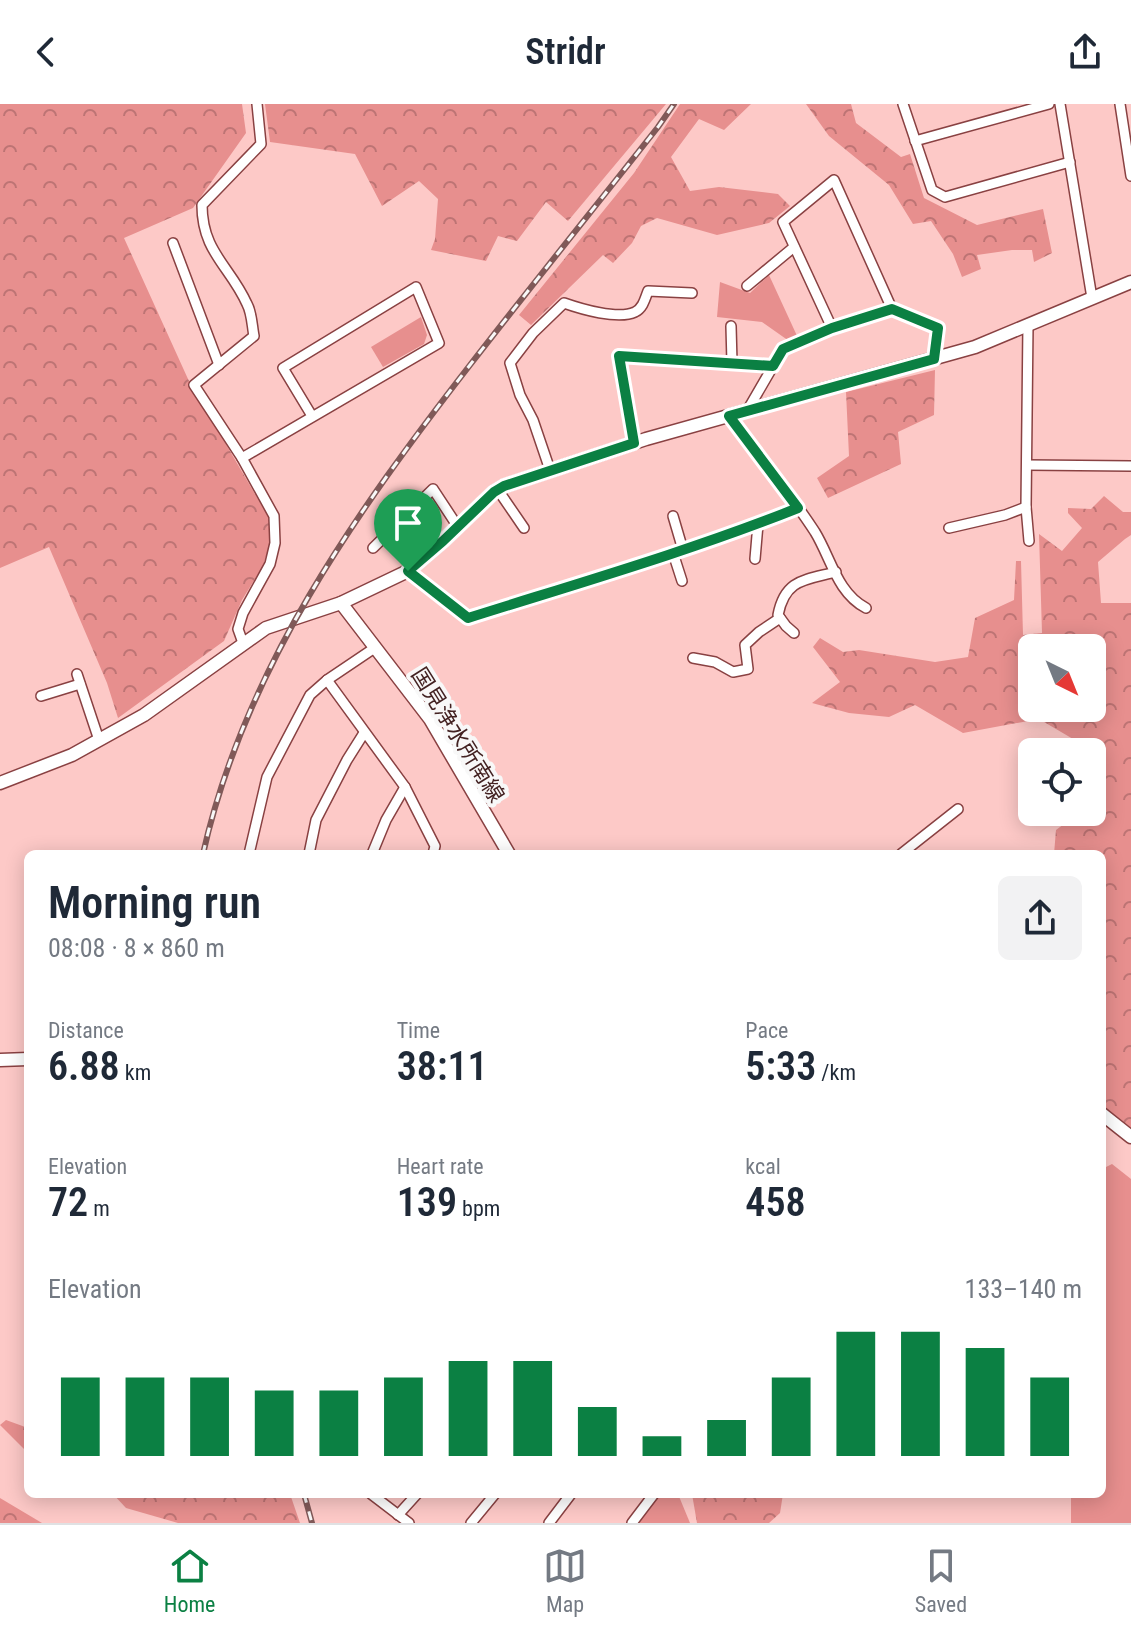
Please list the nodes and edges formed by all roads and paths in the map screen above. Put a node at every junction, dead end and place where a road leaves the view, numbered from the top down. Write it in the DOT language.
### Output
graph roads {
  1 [pos="257,104"];
  2 [pos="903,104"];
  3 [pos="1049,104"];
  4 [pos="1060,104"];
  5 [pos="1120,104"];
  6 [pos="915,141"];
  7 [pos="1070,162"];
  8 [pos="1131,176"];
  9 [pos="173,243"];
  10 [pos="794,247"];
  11 [pos="1131,282"];
  12 [pos="747,286"];
  13 [pos="692,293"];
  14 [pos="1092,298"];
  15 [pos="892,309"];
  16 [pos="1028,324"];
  17 [pos="731,326"];
  18 [pos="832,328"];
  19 [pos="934,359"];
  20 [pos="732,363"];
  21 [pos="219,365"];
  22 [pos="773,366"];
  23 [pos="747,411"];
  24 [pos="312,416"];
  25 [pos="729,416"];
  26 [pos="634,443"];
  27 [pos="242,458"];
  28 [pos="1027,465"];
  29 [pos="1131,466"];
  30 [pos="550,470"];
  31 [pos="498,490"];
  32 [pos="1026,507"];
  33 [pos="798,508"];
  34 [pos="673,516"];
  35 [pos="758,524"];
  36 [pos="458,527"];
  37 [pos="524,528"];
  38 [pos="949,528"];
  39 [pos="1029,541"];
  40 [pos="373,548"];
  41 [pos="678,552"];
  42 [pos="755,559"];
  43 [pos="408,571"];
  44 [pos="836,572"];
  45 [pos="682,581"];
  46 [pos="341,603"];
  47 [pos="866,608"];
  48 [pos="780,618"];
  49 [pos="794,633"];
  50 [pos="243,643"];
  51 [pos="376,647"];
  52 [pos="693,658"];
  53 [pos="327,680"];
  54 [pos="41,696"];
  55 [pos="364,733"];
  56 [pos="99,740"];
  57 [pos="0,783"];
  58 [pos="405,787"];
  59 [pos="958,809"];
  60 [pos="250,850"];
  61 [pos="310,850"];
  62 [pos="374,850"];
  63 [pos="434,850"];
  64 [pos="507,850"];
  65 [pos="906,850"];
  66 [pos="24,1059"];
  67 [pos="0,1060"];
  68 [pos="1106,1117"];
  69 [pos="1131,1137"];
  70 [pos="376,1498"];
  71 [pos="413,1498"];
  72 [pos="492,1498"];
  73 [pos="568,1498"];
  74 [pos="651,1498"];
  75 [pos="398,1515"];
  76 [pos="409,1523"];
  77 [pos="471,1523"];
  78 [pos="549,1523"];
  79 [pos="632,1523"];
  1 -- 21 [label="street"];
  2 -- 6 [label="street"];
  3 -- 6 [label="street"];
  4 -- 7 [label="street"];
  5 -- 8 [label="street"];
  6 -- 7 [label="street"];
  7 -- 14 [label="street"];
  9 -- 21 [label="street"];
  10 -- 12 [label="street"];
  10 -- 15 [label="street"];
  10 -- 18 [label="street"];
  11 -- 14 [label="street"];
  13 -- 30 [label="street"];
  14 -- 16 [label="street"];
  15 -- 18 [label="street"];
  15 -- 19 [label="street"];
  16 -- 19 [label="street"];
  16 -- 28 [label="street"];
  17 -- 20 [label="street"];
  18 -- 22 [label="street"];
  19 -- 23 [label="street"];
  20 -- 22 [label="street"];
  20 -- 26 [label="street"];
  21 -- 27 [label="street"];
  22 -- 23 [label="street"];
  23 -- 25 [label="street"];
  24 -- 24 [label="street"];
  24 -- 27 [label="street"];
  25 -- 26 [label="street"];
  25 -- 33 [label="street"];
  26 -- 30 [label="street"];
  27 -- 50 [label="street"];
  28 -- 29 [label="street"];
  28 -- 32 [label="street"];
  30 -- 31 [label="street"];
  31 -- 36 [label="street"];
  31 -- 37 [label="street"];
  32 -- 38 [label="street"];
  32 -- 39 [label="street"];
  33 -- 35 [label="street"];
  33 -- 44 [label="street"];
  34 -- 41 [label="street"];
  35 -- 41 [label="street"];
  35 -- 42 [label="street"];
  36 -- 40 [label="street"];
  36 -- 43 [label="street"];
  41 -- 43 [label="street"];
  41 -- 45 [label="street"];
  43 -- 46 [label="street"];
  44 -- 47 [label="street"];
  44 -- 48 [label="street"];
  46 -- 50 [label="street"];
  46 -- 51 [label="street, 国見浄水所南線"];
  48 -- 49 [label="street"];
  48 -- 52 [label="street"];
  50 -- 56 [label="street"];
  51 -- 53 [label="street"];
  51 -- 64 [label="street, 国見浄水所南線"];
  53 -- 55 [label="street"];
  53 -- 60 [label="street"];
  54 -- 56 [label="street"];
  55 -- 58 [label="street"];
  55 -- 61 [label="street"];
  56 -- 57 [label="street"];
  58 -- 62 [label="street"];
  58 -- 63 [label="street"];
  59 -- 65 [label="street"];
  66 -- 67 [label="street"];
  68 -- 69 [label="street"];
  70 -- 75 [label="street"];
  71 -- 75 [label="street"];
  72 -- 77 [label="street"];
  73 -- 78 [label="street"];
  74 -- 79 [label="street"];
  75 -- 76 [label="street"];
}
